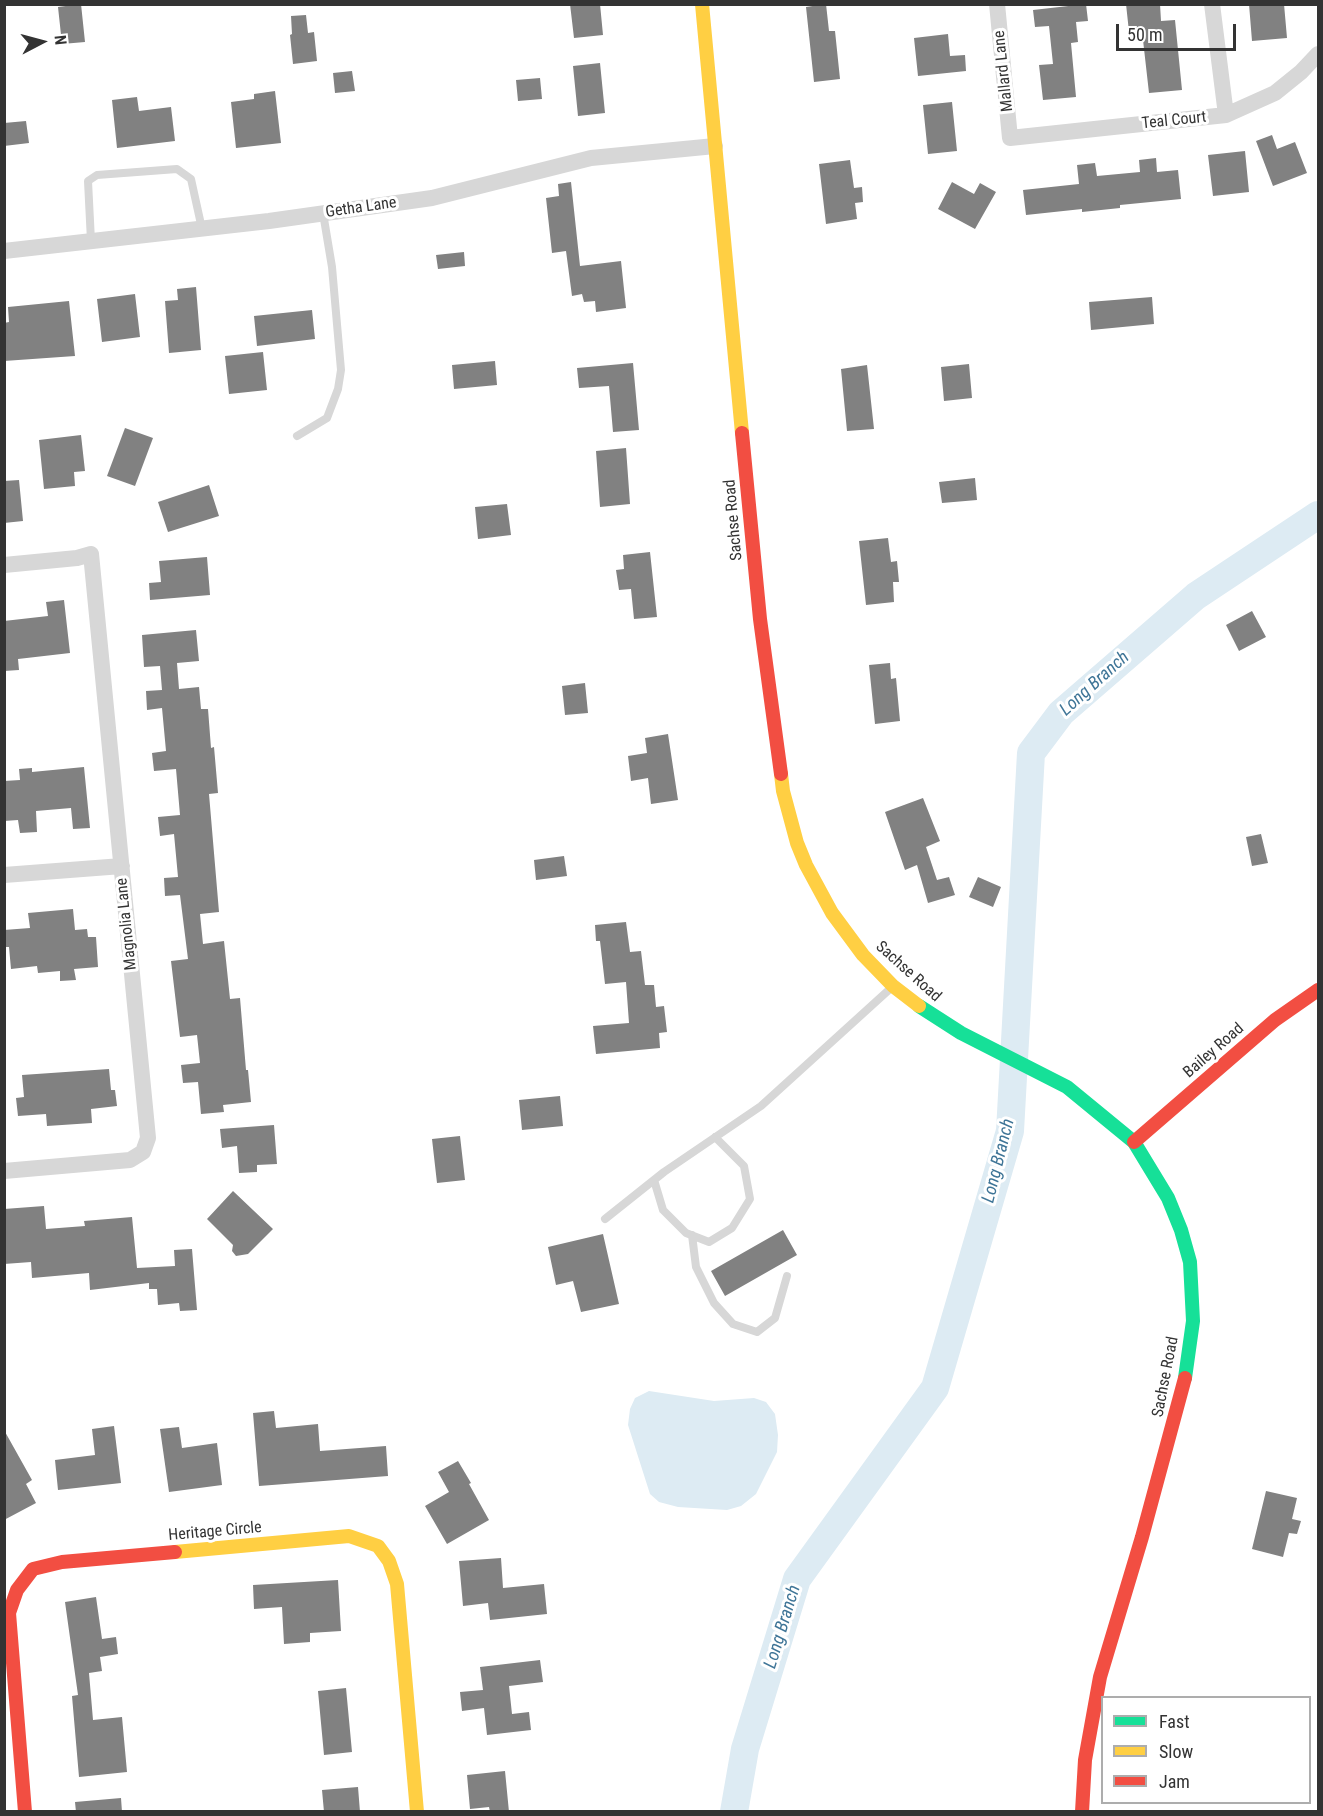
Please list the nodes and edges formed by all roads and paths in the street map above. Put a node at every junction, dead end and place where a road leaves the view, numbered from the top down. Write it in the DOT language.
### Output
graph roads {
  1 [pos="702,4"];
  2 [pos="997,4"];
  3 [pos="1212,4"];
  4 [pos="1318,54"];
  5 [pos="1226,115"];
  6 [pos="1010,138"];
  7 [pos="715,146"];
  8 [pos="323,213"];
  9 [pos="201,229"];
  10 [pos="91,241"];
  11 [pos="4,251"];
  12 [pos="297,435"];
  13 [pos="4,565"];
  14 [pos="122,866"];
  15 [pos="4,875"];
  16 [pos="893,986"];
  17 [pos="1318,990"];
  18 [pos="715,1137"];
  19 [pos="1134,1142"];
  20 [pos="4,1171"];
  21 [pos="654,1180"];
  22 [pos="604,1219"];
  23 [pos="692,1235"];
  24 [pos="787,1276"];
  25 [pos="25,1812"];
  26 [pos="417,1812"];
  27 [pos="1082,1812"];
  1 -- 7 [label="main road, Sachse Road"];
  2 -- 6 [label="street, Mallard Lane"];
  3 -- 5 [label="street"];
  4 -- 5 [label="street, Teal Court"];
  5 -- 6 [label="street, Teal Court"];
  7 -- 8 [label="street, Getha Lane"];
  7 -- 16 [label="main road, Sachse Road"];
  8 -- 9 [label="street, Getha Lane"];
  8 -- 12 [label="lane"];
  9 -- 10 [label="street, Getha Lane"];
  9 -- 10 [label="lane"];
  10 -- 11 [label="street, Getha Lane"];
  13 -- 14 [label="street, Magnolia Lane"];
  14 -- 15 [label="street"];
  14 -- 20 [label="street, Magnolia Lane"];
  16 -- 18 [label="lane"];
  16 -- 19 [label="main road, Sachse Road"];
  17 -- 19 [label="main road, Bailey Road"];
  18 -- 21 [label="lane"];
  18 -- 23 [label="lane"];
  19 -- 27 [label="main road, Sachse Road"];
  21 -- 22 [label="lane"];
  21 -- 23 [label="lane"];
  23 -- 24 [label="lane"];
  25 -- 26 [label="main road, Heritage Circle"];
}
